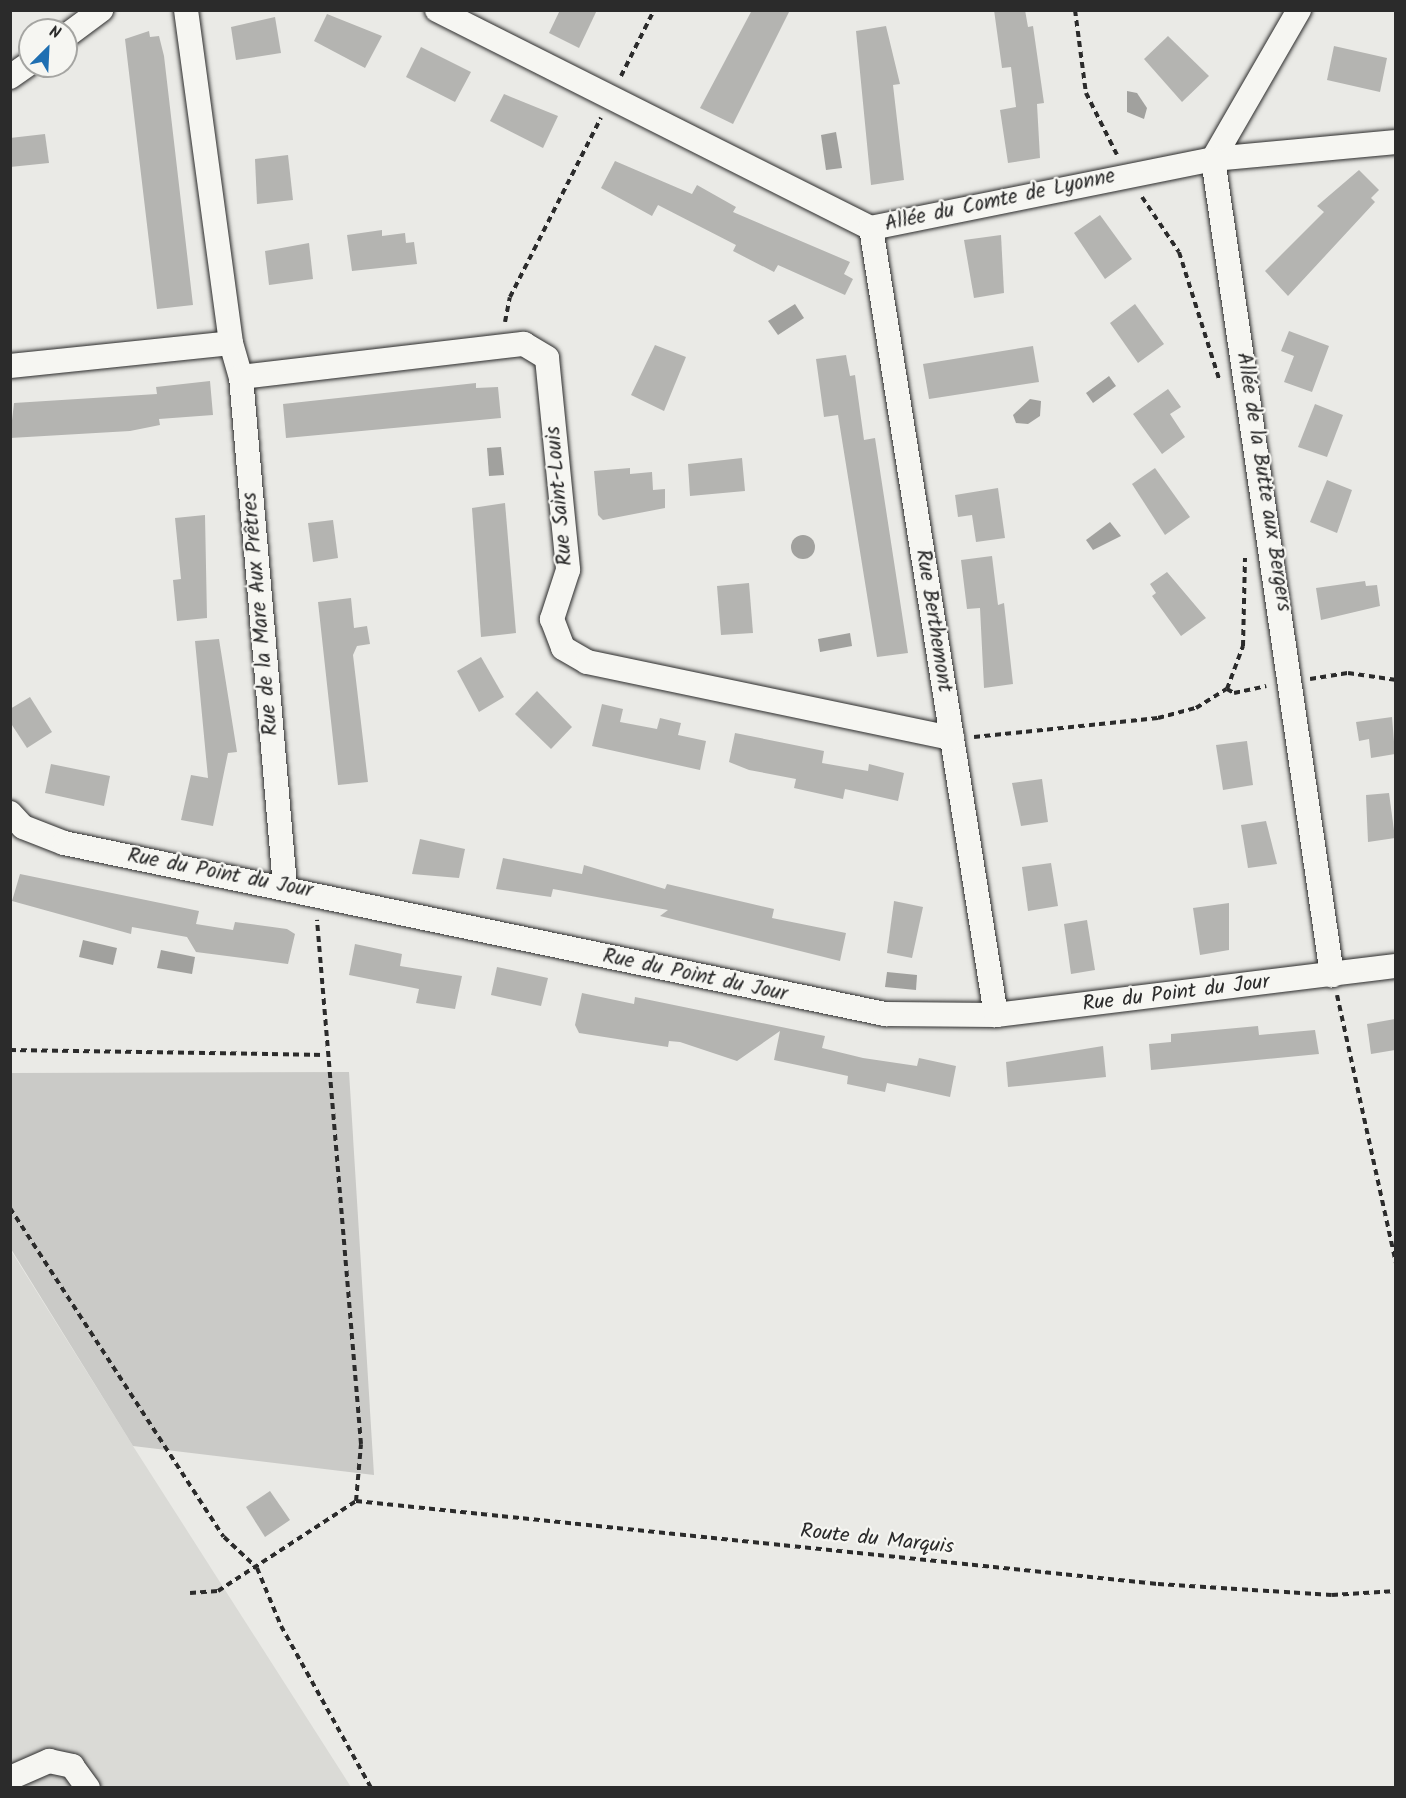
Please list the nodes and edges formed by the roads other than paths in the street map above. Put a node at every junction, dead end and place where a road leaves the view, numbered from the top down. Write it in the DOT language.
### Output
graph roads {
  1 [pos="101,10"];
  2 [pos="186,10"];
  3 [pos="437,10"];
  4 [pos="1299,10"];
  5 [pos="78,27"];
  6 [pos="1395,142"];
  7 [pos="1214,159"];
  8 [pos="871,228"];
  9 [pos="231,343"];
  10 [pos="10,366"];
  11 [pos="241,377"];
  12 [pos="952,738"];
  13 [pos="10,813"];
  14 [pos="285,886"];
  15 [pos="1395,966"];
  16 [pos="1332,975"];
  17 [pos="996,1015"];
  18 [pos="10,1778"];
  19 [pos="88,1788"];
  1 -- 5 [label="street"];
  2 -- 9 [label="street, Rue de la Mare Aux Prêtres"];
  3 -- 8 [label="street, Allée du Comte de Lyonne"];
  4 -- 7 [label="street"];
  6 -- 7 [label="street, Allée du Comte de Lyonne"];
  7 -- 8 [label="street, Allée du Comte de Lyonne"];
  7 -- 16 [label="street, Allée de la Butte aux Bergers"];
  8 -- 12 [label="street, Rue Berthemont"];
  9 -- 10 [label="street"];
  9 -- 11 [label="street, Rue de la Mare Aux Prêtres"];
  11 -- 12 [label="street, Rue Saint-Louis"];
  11 -- 14 [label="street, Rue de la Mare Aux Prêtres"];
  12 -- 17 [label="street, Rue Berthemont"];
  13 -- 14 [label="street, Rue du Point du Jour"];
  14 -- 17 [label="street, Rue du Point du Jour"];
  15 -- 16 [label="street, Rue du Point du Jour"];
  16 -- 17 [label="street, Rue du Point du Jour"];
  18 -- 19 [label="street"];
}
